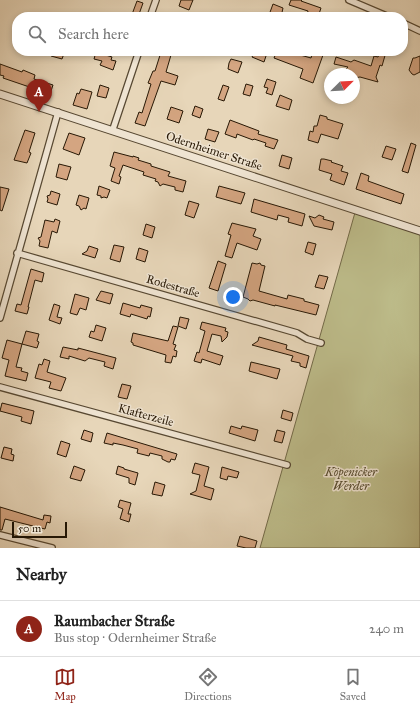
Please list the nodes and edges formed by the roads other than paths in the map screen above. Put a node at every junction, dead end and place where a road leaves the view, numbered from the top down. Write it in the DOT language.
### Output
graph roads {
  1 [pos="156,0"];
  2 [pos="349,0"];
  3 [pos="152,12"];
  4 [pos="377,12"];
  5 [pos="408,25"];
  6 [pos="420,30"];
  7 [pos="137,56"];
  8 [pos="0,94"];
  9 [pos="58,112"];
  10 [pos="113,129"];
  11 [pos="420,230"];
  12 [pos="17,252"];
  13 [pos="0,318"];
  14 [pos="321,343"];
  15 [pos="0,387"];
  16 [pos="286,465"];
  17 [pos="0,535"];
  18 [pos="52,548"];
  1 -- 3 [label="street"];
  2 -- 4 [label="street"];
  5 -- 6 [label="street"];
  7 -- 10 [label="street"];
  8 -- 9 [label="street, Odernheimer Straße"];
  9 -- 10 [label="street, Odernheimer Straße"];
  9 -- 12 [label="street"];
  10 -- 11 [label="street, Odernheimer Straße"];
  12 -- 13 [label="street"];
  12 -- 14 [label="street, Rodestraße"];
  15 -- 16 [label="street, Klafterzeile"];
  17 -- 18 [label="street"];
}
